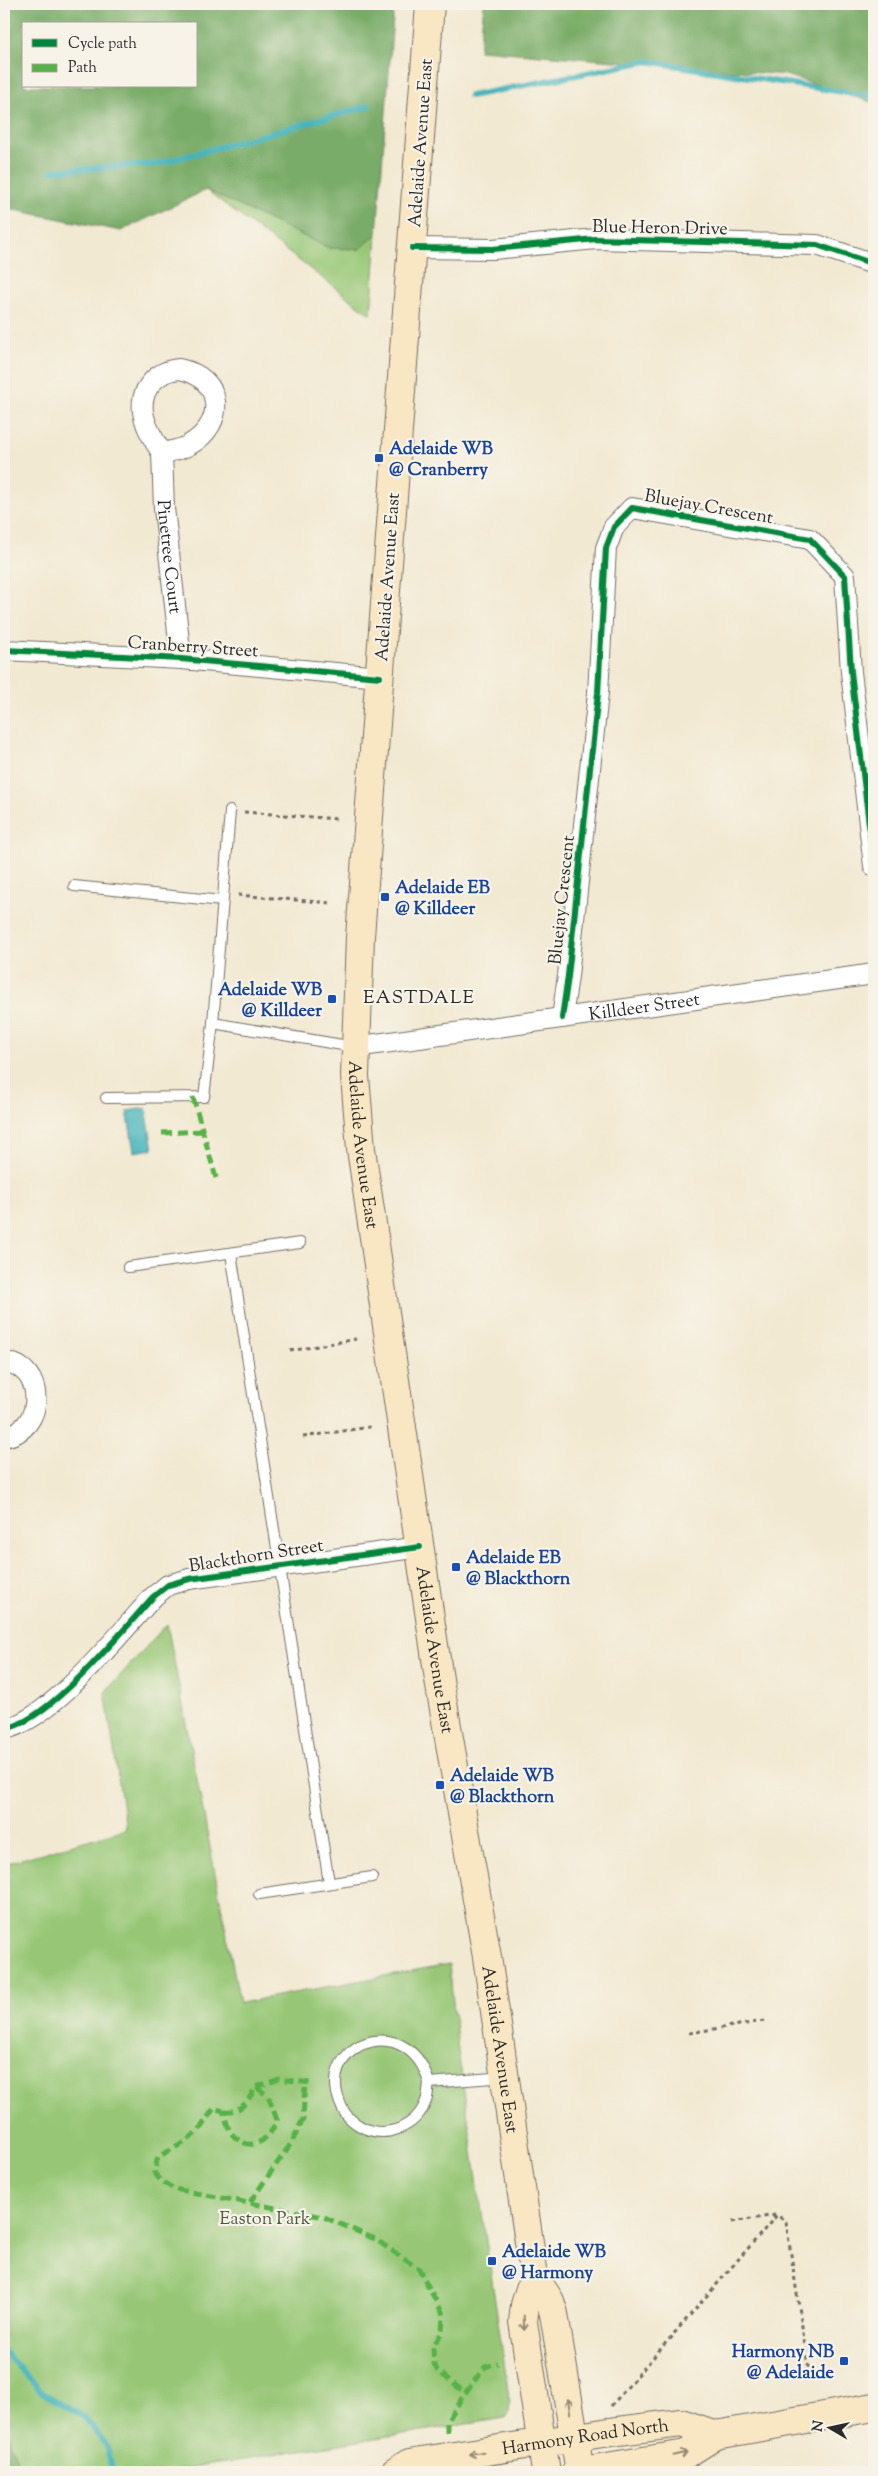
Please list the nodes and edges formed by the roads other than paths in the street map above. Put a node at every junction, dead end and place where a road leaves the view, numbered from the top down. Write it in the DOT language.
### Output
graph roads {
  1 [pos="430,4"];
  2 [pos="412,248"];
  3 [pos="874,264"];
  4 [pos="162,452"];
  5 [pos="4,650"];
  6 [pos="181,659"];
  7 [pos="380,677"];
  8 [pos="230,810"];
  9 [pos="874,866"];
  10 [pos="74,886"];
  11 [pos="222,898"];
  12 [pos="874,974"];
  13 [pos="562,1018"];
  14 [pos="213,1023"];
  15 [pos="355,1047"];
  16 [pos="106,1098"];
  17 [pos="300,1243"];
  18 [pos="232,1253"];
  19 [pos="128,1267"];
  20 [pos="4,1362"];
  21 [pos="4,1437"];
  22 [pos="420,1547"];
  23 [pos="280,1566"];
  24 [pos="4,1729"];
  25 [pos="372,1877"];
  26 [pos="330,1883"];
  27 [pos="259,1894"];
  28 [pos="505,2077"];
  29 [pos="429,2083"];
  30 [pos="534,2276"];
  31 [pos="874,2407"];
  32 [pos="716,2435"];
  33 [pos="574,2438"];
  34 [pos="541,2443"];
  35 [pos="395,2472"];
  36 [pos="546,2472"];
  37 [pos="576,2472"];
  38 [pos="580,2472"];
  1 -- 2 [label="main road, Adelaide Avenue East"];
  2 -- 3 [label="street, Blue Heron Drive"];
  2 -- 7 [label="main road, Adelaide Avenue East"];
  4 -- 6 [label="street, Pinetree Court"];
  5 -- 6 [label="street, Cranberry Street"];
  6 -- 7 [label="street, Cranberry Street"];
  7 -- 15 [label="main road, Adelaide Avenue East"];
  8 -- 11 [label="lane"];
  9 -- 13 [label="street, Bluejay Crescent"];
  10 -- 11 [label="lane"];
  11 -- 14 [label="lane"];
  12 -- 13 [label="street, Killdeer Street"];
  13 -- 15 [label="street, Killdeer Street"];
  14 -- 15 [label="lane"];
  14 -- 16 [label="lane"];
  15 -- 22 [label="main road, Adelaide Avenue East"];
  17 -- 18 [label="lane"];
  18 -- 19 [label="lane"];
  18 -- 23 [label="lane, Blackthorn Street"];
  20 -- 21 [label="street"];
  22 -- 23 [label="street, Blackthorn Street"];
  22 -- 28 [label="main road, Adelaide Avenue East"];
  23 -- 24 [label="street, Blackthorn Street"];
  23 -- 26 [label="lane, Blackthorn Street"];
  25 -- 26 [label="lane"];
  26 -- 27 [label="lane"];
  28 -- 29 [label="lane"];
  28 -- 30 [label="main road, Adelaide Avenue East"];
  29 -- 29 [label="lane"];
  33 -- 30 [label="main road, Adelaide Avenue East, one-way"];
  30 -- 34 [label="main road, Adelaide Avenue East, one-way"];
  31 -- 32 [label="main road, Harmony Road North"];
  32 -- 33 [label="main road, Harmony Road North"];
  38 -- 32 [label="main road, Harmony Road North, one-way"];
  33 -- 34 [label="main road, Harmony Road North"];
  33 -- 38 [label="main road, Adelaide Avenue East"];
  34 -- 35 [label="main road, Harmony Road North, one-way"];
  34 -- 36 [label="main road, Adelaide Avenue East"];
  37 -- 38 [label="main road, Harmony Road North"];
}
